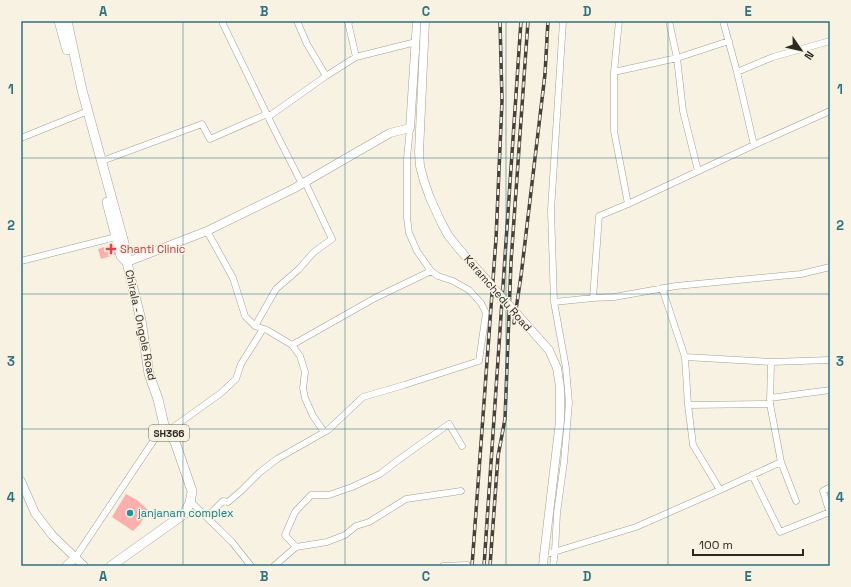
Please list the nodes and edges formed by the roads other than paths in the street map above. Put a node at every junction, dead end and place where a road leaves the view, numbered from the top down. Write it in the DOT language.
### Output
graph roads {
  1 [pos="59,21"];
  2 [pos="223,21"];
  3 [pos="297,21"];
  4 [pos="350,21"];
  5 [pos="417,21"];
  6 [pos="425,21"];
  7 [pos="564,21"];
  8 [pos="619,21"];
  9 [pos="669,21"];
  10 [pos="723,21"];
  11 [pos="69,23"];
  12 [pos="729,41"];
  13 [pos="830,41"];
  14 [pos="416,42"];
  15 [pos="356,57"];
  16 [pos="677,58"];
  17 [pos="614,72"];
  18 [pos="737,72"];
  19 [pos="326,76"];
  20 [pos="830,111"];
  21 [pos="83,113"];
  22 [pos="267,116"];
  23 [pos="410,128"];
  24 [pos="21,138"];
  25 [pos="754,145"];
  26 [pos="102,161"];
  27 [pos="698,171"];
  28 [pos="304,183"];
  29 [pos="628,204"];
  30 [pos="207,231"];
  31 [pos="116,237"];
  32 [pos="21,261"];
  33 [pos="127,262"];
  34 [pos="830,266"];
  35 [pos="431,271"];
  36 [pos="662,288"];
  37 [pos="593,298"];
  38 [pos="554,302"];
  39 [pos="256,326"];
  40 [pos="263,329"];
  41 [pos="292,345"];
  42 [pos="685,357"];
  43 [pos="830,360"];
  44 [pos="771,362"];
  45 [pos="830,390"];
  46 [pos="770,401"];
  47 [pos="688,405"];
  48 [pos="166,428"];
  49 [pos="324,432"];
  50 [pos="462,446"];
  51 [pos="781,462"];
  52 [pos="752,475"];
  53 [pos="21,481"];
  54 [pos="830,487"];
  55 [pos="720,490"];
  56 [pos="461,491"];
  57 [pos="190,501"];
  58 [pos="796,501"];
  59 [pos="830,513"];
  60 [pos="208,517"];
  61 [pos="296,547"];
  62 [pos="555,551"];
  63 [pos="544,555"];
  64 [pos="76,558"];
  65 [pos="467,565"];
  66 [pos="66,566"];
  67 [pos="84,566"];
  68 [pos="111,566"];
  69 [pos="251,566"];
  70 [pos="274,566"];
  71 [pos="443,566"];
  72 [pos="543,566"];
  73 [pos="552,566"];
  1 -- 21 [label="main road, SH366"];
  2 -- 22 [label="street"];
  3 -- 19 [label="street"];
  4 -- 15 [label="street"];
  5 -- 14 [label="street"];
  6 -- 63 [label="street, Karamchedu Road, bridge"];
  7 -- 38 [label="street"];
  8 -- 17 [label="street"];
  9 -- 16 [label="street"];
  10 -- 12 [label="street"];
  11 -- 26 [label="main road, Chirala - Ongole Road / SH366"];
  12 -- 16 [label="street"];
  12 -- 18 [label="street"];
  13 -- 18 [label="street"];
  14 -- 15 [label="street"];
  14 -- 23 [label="street"];
  15 -- 19 [label="street"];
  16 -- 17 [label="street"];
  16 -- 27 [label="street"];
  17 -- 29 [label="street"];
  18 -- 25 [label="street"];
  19 -- 22 [label="street"];
  20 -- 25 [label="street"];
  21 -- 24 [label="street"];
  21 -- 31 [label="main road, SH366"];
  22 -- 26 [label="street"];
  22 -- 28 [label="street"];
  23 -- 28 [label="street"];
  23 -- 35 [label="street"];
  25 -- 27 [label="street"];
  26 -- 33 [label="main road, Chirala - Ongole Road / SH366"];
  27 -- 29 [label="street"];
  28 -- 30 [label="street"];
  28 -- 39 [label="street"];
  29 -- 37 [label="street"];
  30 -- 33 [label="street"];
  30 -- 39 [label="street"];
  31 -- 32 [label="street"];
  31 -- 33 [label="main road, SH366"];
  33 -- 48 [label="main road, Chirala - Ongole Road / SH366"];
  34 -- 36 [label="street"];
  35 -- 41 [label="street"];
  35 -- 49 [label="street"];
  36 -- 37 [label="street"];
  36 -- 42 [label="street"];
  37 -- 38 [label="street"];
  38 -- 62 [label="street"];
  39 -- 40 [label="street"];
  40 -- 41 [label="street"];
  40 -- 48 [label="street"];
  41 -- 49 [label="street"];
  42 -- 44 [label="street"];
  42 -- 47 [label="street"];
  43 -- 44 [label="street"];
  44 -- 46 [label="street"];
  45 -- 46 [label="street"];
  46 -- 47 [label="street"];
  46 -- 51 [label="street"];
  47 -- 55 [label="street"];
  48 -- 57 [label="main road, Chirala - Ongole Road / SH366"];
  48 -- 64 [label="street"];
  49 -- 60 [label="street"];
  50 -- 61 [label="street"];
  51 -- 52 [label="street"];
  51 -- 58 [label="street"];
  52 -- 55 [label="street"];
  52 -- 59 [label="street"];
  53 -- 64 [label="street"];
  54 -- 59 [label="street"];
  55 -- 62 [label="street"];
  56 -- 61 [label="street"];
  57 -- 60 [label="street"];
  57 -- 68 [label="main road"];
  60 -- 69 [label="street"];
  61 -- 70 [label="street"];
  62 -- 63 [label="street"];
  62 -- 73 [label="street"];
  63 -- 72 [label="street, Karamchedu Road"];
  64 -- 66 [label="street"];
  64 -- 67 [label="street"];
  65 -- 71 [label="street"];
}
